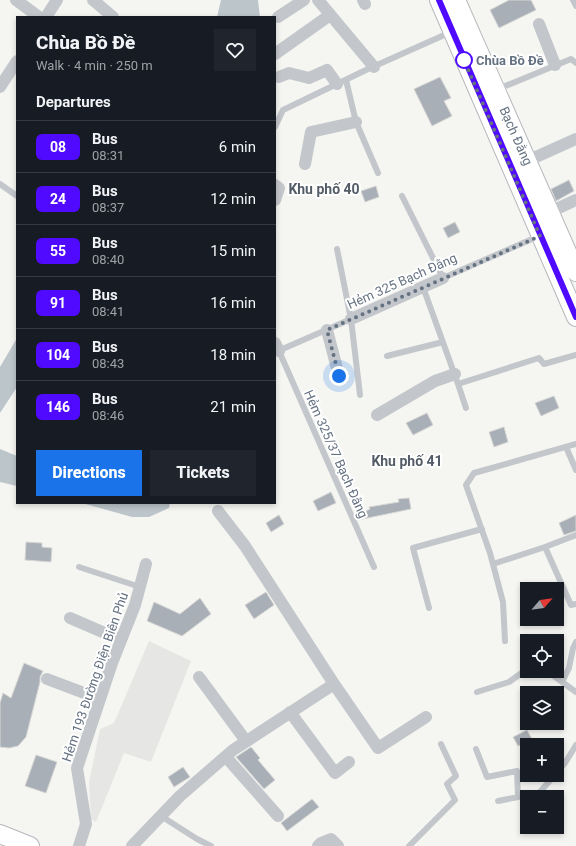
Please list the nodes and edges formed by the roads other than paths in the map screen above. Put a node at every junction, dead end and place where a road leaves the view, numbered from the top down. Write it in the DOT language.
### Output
graph roads {
  1 [pos="16,0"];
  2 [pos="57,0"];
  3 [pos="93,0"];
  4 [pos="304,0"];
  5 [pos="318,0"];
  6 [pos="439,0"];
  7 [pos="456,0"];
  8 [pos="573,0"];
  9 [pos="576,6"];
  10 [pos="330,15"];
  11 [pos="39,16"];
  12 [pos="47,16"];
  13 [pos="113,16"];
  14 [pos="278,17"];
  15 [pos="539,24"];
  16 [pos="452,32"];
  17 [pos="276,53"];
  18 [pos="576,63"];
  19 [pos="16,65"];
  20 [pos="555,65"];
  21 [pos="374,67"];
  22 [pos="13,76"];
  23 [pos="279,77"];
  24 [pos="341,82"];
  25 [pos="0,87"];
  26 [pos="496,90"];
  27 [pos="356,122"];
  28 [pos="276,125"];
  29 [pos="576,139"];
  30 [pos="527,161"];
  31 [pos="305,164"];
  32 [pos="378,173"];
  33 [pos="0,184"];
  34 [pos="276,186"];
  35 [pos="16,195"];
  36 [pos="402,196"];
  37 [pos="276,197"];
  38 [pos="576,200"];
  39 [pos="550,212"];
  40 [pos="533,219"];
  41 [pos="540,236"];
  42 [pos="337,249"];
  43 [pos="576,272"];
  44 [pos="443,278"];
  45 [pos="423,287"];
  46 [pos="576,317"];
  47 [pos="351,319"];
  48 [pos="327,330"];
  49 [pos="443,342"];
  50 [pos="276,349"];
  51 [pos="576,355"];
  52 [pos="387,356"];
  53 [pos="339,376"];
  54 [pos="456,379"];
  55 [pos="360,395"];
  56 [pos="466,408"];
  57 [pos="377,415"];
  58 [pos="576,444"];
  59 [pos="566,447"];
  60 [pos="576,470"];
  61 [pos="218,511"];
  62 [pos="482,529"];
  63 [pos="576,535"];
  64 [pos="545,547"];
  65 [pos="146,564"];
  66 [pos="493,564"];
  67 [pos="79,567"];
  68 [pos="374,567"];
  69 [pos="140,587"];
  70 [pos="576,604"];
  71 [pos="429,608"];
  72 [pos="70,618"];
  73 [pos="121,640"];
  74 [pos="505,641"];
  75 [pos="576,642"];
  76 [pos="520,674"];
  77 [pos="199,677"];
  78 [pos="557,678"];
  79 [pos="47,679"];
  80 [pos="562,682"];
  81 [pos="334,684"];
  82 [pos="477,692"];
  83 [pos="576,692"];
  84 [pos="100,699"];
  85 [pos="290,712"];
  86 [pos="426,717"];
  87 [pos="246,741"];
  88 [pos="441,744"];
  89 [pos="576,745"];
  90 [pos="476,749"];
  91 [pos="226,757"];
  92 [pos="348,762"];
  93 [pos="564,764"];
  94 [pos="549,782"];
  95 [pos="518,797"];
  96 [pos="498,801"];
  97 [pos="161,816"];
  98 [pos="278,816"];
  99 [pos="0,834"];
  100 [pos="30,846"];
  101 [pos="79,846"];
  102 [pos="132,846"];
  103 [pos="211,846"];
  104 [pos="318,846"];
  105 [pos="338,846"];
  106 [pos="409,846"];
  1 -- 11 [label="street"];
  2 -- 12 [label="street"];
  3 -- 13 [label="street"];
  4 -- 14 [label="street"];
  5 -- 10 [label="street"];
  6 -- 16 [label="main road, Bạch Đằng"];
  7 -- 26 [label="main road, Bạch Đằng"];
  8 -- 9 [label="lane"];
  10 -- 17 [label="street"];
  10 -- 21 [label="street"];
  15 -- 20 [label="street"];
  16 -- 21 [label="lane"];
  16 -- 40 [label="main road, Bạch Đằng"];
  18 -- 20 [label="lane"];
  19 -- 22 [label="street"];
  20 -- 26 [label="lane"];
  21 -- 24 [label="lane"];
  22 -- 25 [label="street"];
  23 -- 24 [label="street"];
  24 -- 27 [label="lane"];
  24 -- 28 [label="lane"];
  26 -- 30 [label="main road, Bạch Đằng"];
  27 -- 31 [label="street"];
  27 -- 32 [label="lane"];
  29 -- 30 [label="street"];
  30 -- 39 [label="main road, Bạch Đằng"];
  33 -- 35 [label="lane"];
  34 -- 37 [label="street"];
  36 -- 44 [label="lane"];
  38 -- 39 [label="street"];
  39 -- 40 [label="main road"];
  39 -- 43 [label="main road, Bạch Đằng"];
  40 -- 41 [label="main road, Bạch Đằng"];
  41 -- 44 [label="lane, Hẻm 325 Bạch Đằng"];
  41 -- 46 [label="main road, Bạch Đằng"];
  42 -- 47 [label="lane"];
  44 -- 45 [label="street, Hẻm 325 Bạch Đằng"];
  45 -- 47 [label="street, Hẻm 325 Bạch Đằng"];
  45 -- 49 [label="lane"];
  47 -- 48 [label="lane, Hẻm 325 Bạch Đằng"];
  47 -- 55 [label="lane"];
  48 -- 50 [label="lane, Hẻm 325 Bạch Đằng"];
  48 -- 53 [label="street"];
  49 -- 52 [label="lane"];
  49 -- 54 [label="lane"];
  50 -- 68 [label="lane, Hẻm 325/37 Bạch Đằng"];
  51 -- 54 [label="lane"];
  54 -- 56 [label="lane"];
  54 -- 57 [label="street"];
  58 -- 59 [label="lane"];
  59 -- 60 [label="lane"];
  59 -- 62 [label="lane"];
  61 -- 81 [label="street"];
  62 -- 66 [label="lane"];
  62 -- 71 [label="lane"];
  63 -- 64 [label="lane"];
  64 -- 66 [label="lane"];
  64 -- 70 [label="lane"];
  65 -- 69 [label="street, Hẻm 193 Đường Điện Biên Phủ"];
  66 -- 74 [label="lane"];
  67 -- 69 [label="lane"];
  69 -- 73 [label="street, Hẻm 193 Đường Điện Biên Phủ"];
  72 -- 73 [label="street"];
  73 -- 84 [label="street, Hẻm 193 Đường Điện Biên Phủ"];
  75 -- 80 [label="lane"];
  76 -- 82 [label="lane"];
  77 -- 87 [label="street"];
  78 -- 80 [label="lane"];
  79 -- 84 [label="street"];
  80 -- 83 [label="lane"];
  81 -- 85 [label="street"];
  81 -- 86 [label="street"];
  84 -- 101 [label="street, Hẻm 193 Đường Điện Biên Phủ"];
  85 -- 87 [label="street"];
  85 -- 92 [label="street"];
  87 -- 91 [label="street"];
  88 -- 106 [label="lane"];
  89 -- 93 [label="lane"];
  90 -- 95 [label="lane"];
  91 -- 97 [label="street"];
  91 -- 98 [label="street"];
  94 -- 95 [label="lane"];
  95 -- 96 [label="lane"];
  97 -- 102 [label="street"];
  97 -- 103 [label="lane"];
  99 -- 100 [label="main road"];
  104 -- 105 [label="street"];
}
